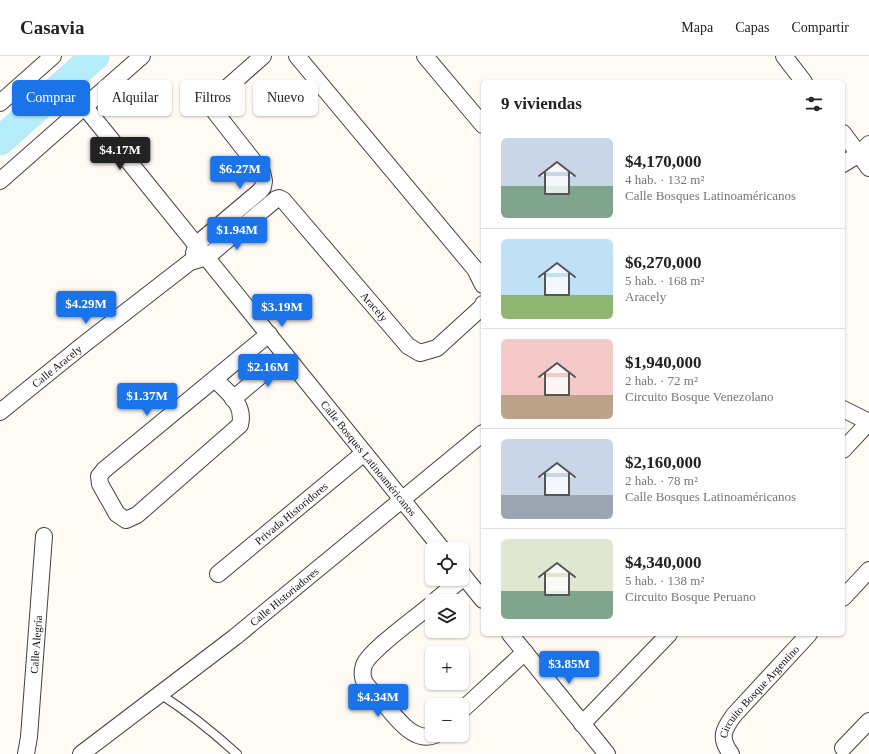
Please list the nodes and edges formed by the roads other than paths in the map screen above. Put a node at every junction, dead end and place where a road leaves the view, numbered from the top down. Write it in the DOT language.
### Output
graph roads {
  1 [pos="52,56"];
  2 [pos="142,56"];
  3 [pos="263,56"];
  4 [pos="297,56"];
  5 [pos="428,57"];
  6 [pos="788,58"];
  7 [pos="803,80"];
  8 [pos="90,101"];
  9 [pos="0,103"];
  10 [pos="90,113"];
  11 [pos="73,116"];
  12 [pos="481,123"];
  13 [pos="845,135"];
  14 [pos="864,149"];
  15 [pos="845,163"];
  16 [pos="869,168"];
  17 [pos="0,181"];
  18 [pos="197,244"];
  19 [pos="207,257"];
  20 [pos="190,262"];
  21 [pos="481,280"];
  22 [pos="481,308"];
  23 [pos="269,334"];
  24 [pos="285,355"];
  25 [pos="215,379"];
  26 [pos="233,399"];
  27 [pos="845,410"];
  28 [pos="0,412"];
  29 [pos="869,422"];
  30 [pos="481,435"];
  31 [pos="845,448"];
  32 [pos="364,454"];
  33 [pos="402,499"];
  34 [pos="44,536"];
  35 [pos="436,542"];
  36 [pos="869,570"];
  37 [pos="218,574"];
  38 [pos="469,582"];
  39 [pos="451,586"];
  40 [pos="443,594"];
  41 [pos="845,596"];
  42 [pos="481,598"];
  43 [pos="425,610"];
  44 [pos="512,636"];
  45 [pos="667,636"];
  46 [pos="807,636"];
  47 [pos="525,652"];
  48 [pos="160,694"];
  49 [pos="469,704"];
  50 [pos="869,721"];
  51 [pos="582,724"];
  52 [pos="425,736"];
  53 [pos="843,748"];
  54 [pos="26,754"];
  55 [pos="81,754"];
  56 [pos="237,754"];
  57 [pos="607,754"];
  58 [pos="731,754"];
  1 -- 9 [label="street"];
  2 -- 8 [label="street"];
  3 -- 18 [label="street"];
  4 -- 21 [label="street"];
  5 -- 12 [label="street"];
  6 -- 7 [label="street"];
  10 -- 18 [label="street, Calle Bosques Latinoaméricanos"];
  11 -- 17 [label="street"];
  13 -- 14 [label="street"];
  14 -- 15 [label="street"];
  14 -- 16 [label="street"];
  18 -- 19 [label="street, Calle Bosques Latinoaméricanos"];
  18 -- 20 [label="street"];
  19 -- 20 [label="street, Calle Aracely"];
  19 -- 22 [label="street, Aracely"];
  19 -- 23 [label="street, Calle Bosques Latinoaméricanos"];
  20 -- 28 [label="street, Calle Aracely"];
  23 -- 24 [label="street, Calle Bosques Latinoaméricanos"];
  23 -- 25 [label="street"];
  24 -- 26 [label="street"];
  24 -- 32 [label="street, Calle Bosques Latinoaméricanos"];
  25 -- 26 [label="street"];
  25 -- 26 [label="street"];
  27 -- 29 [label="street"];
  29 -- 31 [label="street"];
  30 -- 33 [label="street, Calle Historiadores"];
  32 -- 33 [label="street, Calle Bosques Latinoaméricanos"];
  32 -- 37 [label="street, Privada Historidores"];
  33 -- 35 [label="street, Calle Bosques Latinoaméricanos"];
  33 -- 48 [label="street, Calle Historiadores"];
  34 -- 54 [label="street, Calle Alegría"];
  36 -- 41 [label="street"];
  38 -- 42 [label="street"];
  39 -- 40 [label="street"];
  43 -- 52 [label="street"];
  44 -- 47 [label="street"];
  45 -- 51 [label="street"];
  46 -- 58 [label="street, Circuito Bosque Argentino"];
  47 -- 49 [label="street"];
  47 -- 51 [label="street"];
  48 -- 55 [label="street, Calle Historiadores"];
  48 -- 56 [label="lane"];
  50 -- 53 [label="street"];
  51 -- 57 [label="street"];
}
